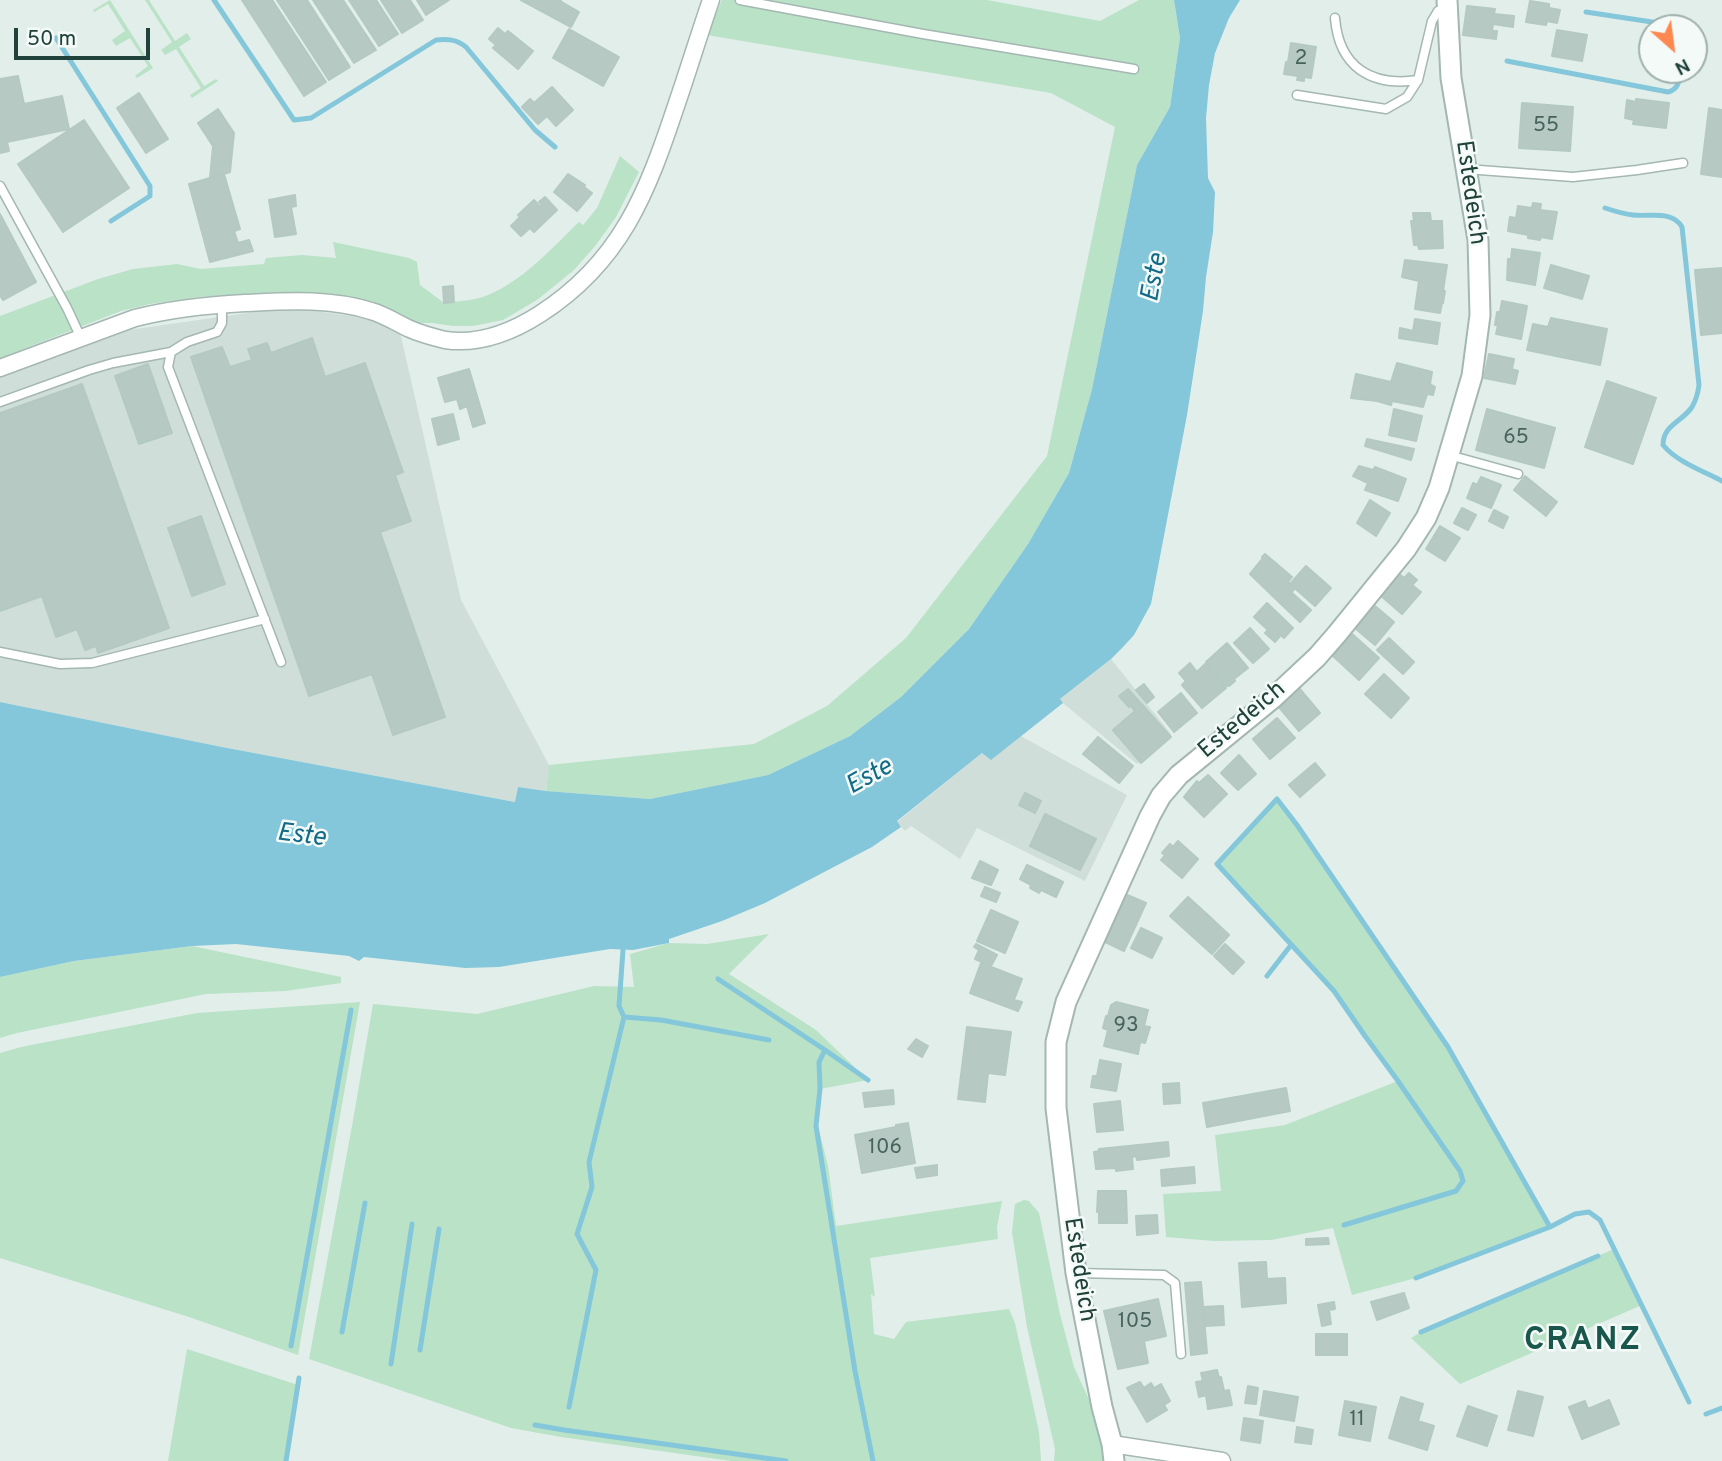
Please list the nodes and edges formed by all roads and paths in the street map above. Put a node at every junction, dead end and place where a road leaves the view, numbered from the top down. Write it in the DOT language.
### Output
graph roads {
  1 [pos="711,0"];
  2 [pos="740,0"];
  3 [pos="1447,4"];
  4 [pos="1335,18"];
  5 [pos="1135,69"];
  6 [pos="1418,80"];
  7 [pos="1297,95"];
  8 [pos="1683,163"];
  9 [pos="1466,169"];
  10 [pos="0,186"];
  11 [pos="222,304"];
  12 [pos="81,338"];
  13 [pos="171,352"];
  14 [pos="0,368"];
  15 [pos="0,402"];
  16 [pos="1449,455"];
  17 [pos="1518,474"];
  18 [pos="265,619"];
  19 [pos="0,652"];
  20 [pos="281,662"];
  21 [pos="1076,1273"];
  22 [pos="1181,1354"];
  23 [pos="1113,1452"];
  24 [pos="1203,1460"];
  25 [pos="1222,1461"];
  1 -- 11 [label="street"];
  2 -- 5 [label="lane"];
  3 -- 6 [label="lane"];
  3 -- 9 [label="street, Estedeich"];
  4 -- 6 [label="lane"];
  6 -- 7 [label="lane"];
  8 -- 9 [label="lane"];
  9 -- 16 [label="street, Estedeich"];
  10 -- 12 [label="lane"];
  11 -- 12 [label="street"];
  11 -- 13 [label="lane"];
  12 -- 14 [label="street"];
  13 -- 15 [label="lane"];
  13 -- 18 [label="lane"];
  16 -- 17 [label="lane"];
  16 -- 21 [label="street, Estedeich"];
  18 -- 19 [label="lane"];
  18 -- 20 [label="lane"];
  21 -- 22 [label="lane"];
  21 -- 23 [label="street, Estedeich"];
  23 -- 24 [label="street"];
  24 -- 25 [label="street"];
}
